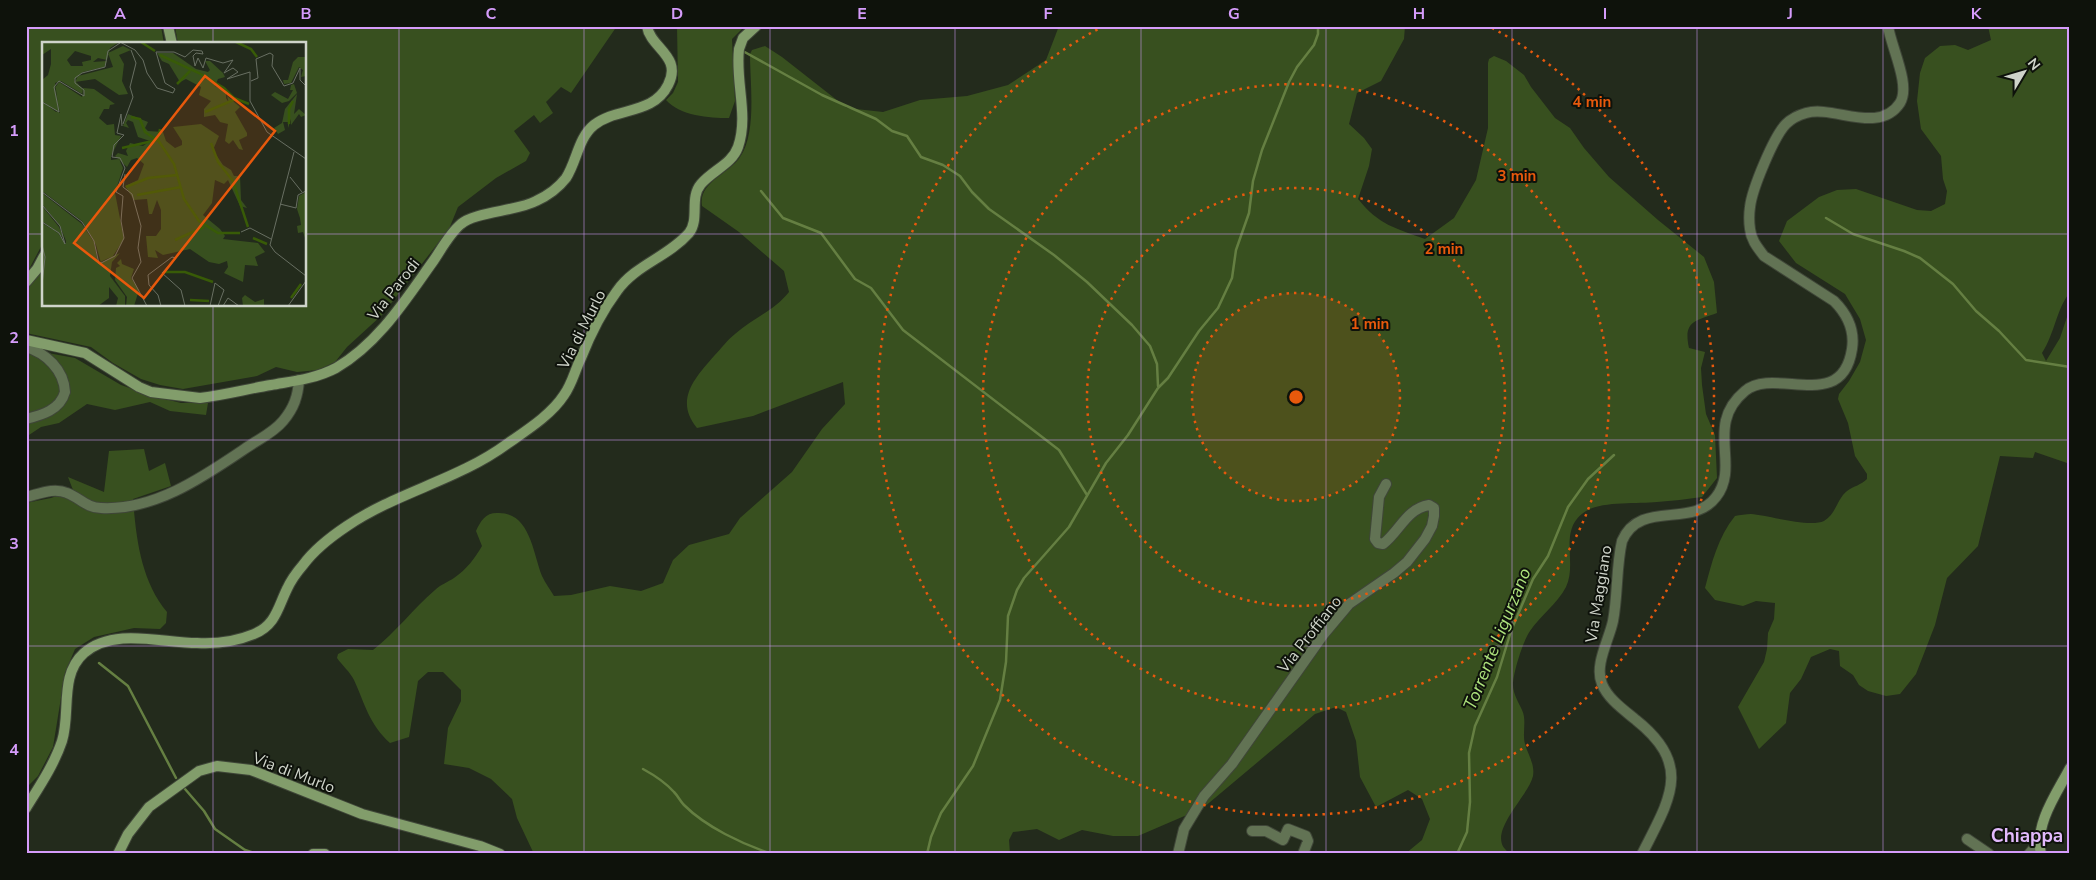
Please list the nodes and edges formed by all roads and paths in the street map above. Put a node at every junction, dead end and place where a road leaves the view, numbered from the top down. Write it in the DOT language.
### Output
graph roads {
  1 [pos="168,26"];
  2 [pos="647,26"];
  3 [pos="756,26"];
  4 [pos="1888,26"];
  5 [pos="172,42"];
  6 [pos="42,260"];
  7 [pos="26,282"];
  8 [pos="26,340"];
  9 [pos="26,347"];
  10 [pos="299,380"];
  11 [pos="26,420"];
  12 [pos="1386,484"];
  13 [pos="26,497"];
  14 [pos="2069,772"];
  15 [pos="26,808"];
  16 [pos="1252,831"];
  17 [pos="1967,839"];
  18 [pos="2039,842"];
  19 [pos="495,851"];
  20 [pos="118,854"];
  21 [pos="313,854"];
  22 [pos="325,854"];
  23 [pos="1178,854"];
  24 [pos="1303,854"];
  25 [pos="1642,854"];
  26 [pos="1989,854"];
  27 [pos="2029,854"];
  28 [pos="2041,854"];
  1 -- 5 [label="street"];
  2 -- 10 [label="street, Via Parodi"];
  3 -- 15 [label="street, Via di Murlo"];
  4 -- 25 [label="street, Via Maggiano"];
  6 -- 7 [label="street"];
  8 -- 10 [label="street, Via Parodi"];
  9 -- 11 [label="street"];
  10 -- 13 [label="street"];
  12 -- 23 [label="street, Via Proffiano"];
  14 -- 18 [label="street"];
  16 -- 24 [label="street"];
  17 -- 26 [label="street"];
  18 -- 27 [label="street"];
  18 -- 28 [label="street"];
  19 -- 20 [label="street, Via di Murlo"];
  21 -- 22 [label="street"];
}
